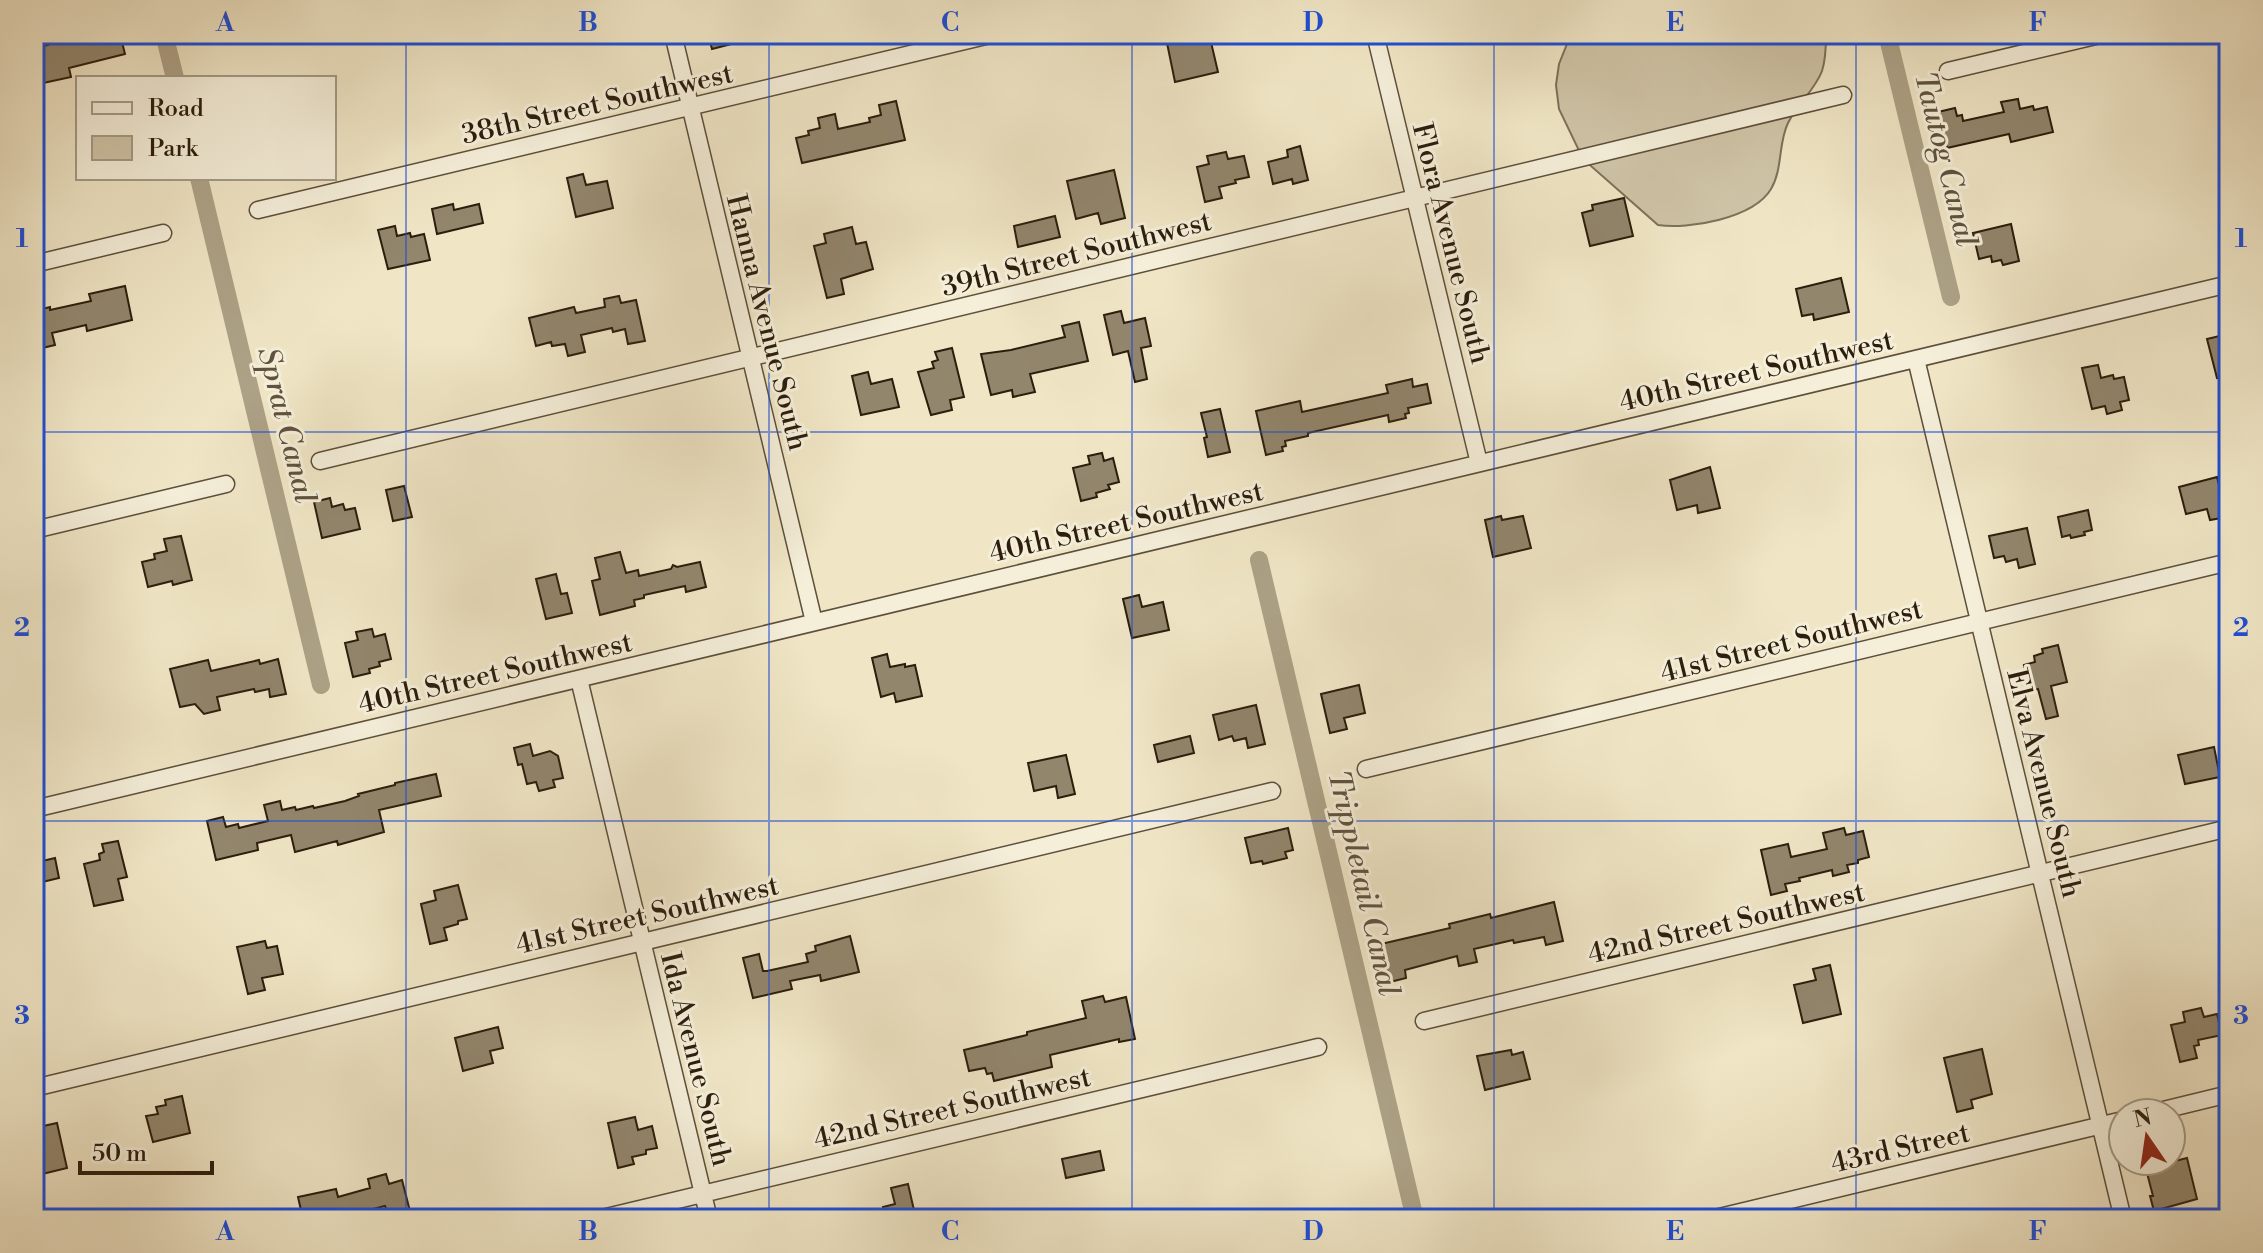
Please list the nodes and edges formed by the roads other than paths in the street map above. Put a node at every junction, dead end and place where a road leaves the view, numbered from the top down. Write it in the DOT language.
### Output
graph roads {
  1 [pos="673,34"];
  2 [pos="994,34"];
  3 [pos="1375,34"];
  4 [pos="2104,34"];
  5 [pos="1948,71"];
  6 [pos="1843,95"];
  7 [pos="690,107"];
  8 [pos="1414,198"];
  9 [pos="258,210"];
  10 [pos="163,233"];
  11 [pos="34,264"];
  12 [pos="2229,284"];
  13 [pos="750,358"];
  14 [pos="1916,359"];
  15 [pos="320,461"];
  16 [pos="1479,463"];
  17 [pos="226,484"];
  18 [pos="34,530"];
  19 [pos="2229,562"];
  20 [pos="814,622"];
  21 [pos="1980,622"];
  22 [pos="579,679"];
  23 [pos="1366,769"];
  24 [pos="1272,791"];
  25 [pos="34,809"];
  26 [pos="2229,828"];
  27 [pos="2040,873"];
  28 [pos="643,943"];
  29 [pos="1424,1021"];
  30 [pos="1318,1047"];
  31 [pos="34,1088"];
  32 [pos="2229,1094"];
  33 [pos="2187,1104"];
  34 [pos="2107,1124"];
  35 [pos="2101,1125"];
  36 [pos="703,1194"];
  37 [pos="598,1219"];
  38 [pos="709,1219"];
  39 [pos="1711,1219"];
  40 [pos="2123,1219"];
  1 -- 7 [label="street, Hanna Avenue South"];
  2 -- 7 [label="street, 38th Street Southwest"];
  3 -- 8 [label="street, Flora Avenue South"];
  4 -- 5 [label="street"];
  6 -- 8 [label="street, 39th Street Southwest"];
  7 -- 9 [label="street, 38th Street Southwest"];
  7 -- 13 [label="street, Hanna Avenue South"];
  8 -- 13 [label="street, 39th Street Southwest"];
  8 -- 16 [label="street, Flora Avenue South"];
  10 -- 11 [label="street"];
  12 -- 14 [label="street, 40th Street Southwest"];
  13 -- 15 [label="street, 39th Street Southwest"];
  13 -- 20 [label="street, Hanna Avenue South"];
  14 -- 16 [label="street, 40th Street Southwest"];
  14 -- 21 [label="street, Elva Avenue South"];
  16 -- 20 [label="street, 40th Street Southwest"];
  17 -- 18 [label="street"];
  19 -- 21 [label="street, 41st Street Southwest"];
  20 -- 22 [label="street, 40th Street Southwest"];
  21 -- 23 [label="street, 41st Street Southwest"];
  21 -- 27 [label="street, Elva Avenue South"];
  22 -- 25 [label="street, 40th Street Southwest"];
  22 -- 28 [label="street, Ida Avenue South"];
  24 -- 28 [label="street, 41st Street Southwest"];
  26 -- 27 [label="street, 42nd Street Southwest"];
  27 -- 29 [label="street, 42nd Street Southwest"];
  27 -- 35 [label="street, Elva Avenue South"];
  28 -- 31 [label="street, 41st Street Southwest"];
  28 -- 36 [label="street, Ida Avenue South"];
  30 -- 36 [label="street, 42nd Street Southwest"];
  32 -- 33 [label="street"];
  34 -- 35 [label="street, 43rd Street"];
  35 -- 39 [label="street, 43rd Street"];
  35 -- 40 [label="street, Elva Avenue South"];
  36 -- 37 [label="street, 42nd Street Southwest"];
  36 -- 38 [label="street, Ida Avenue South"];
}
